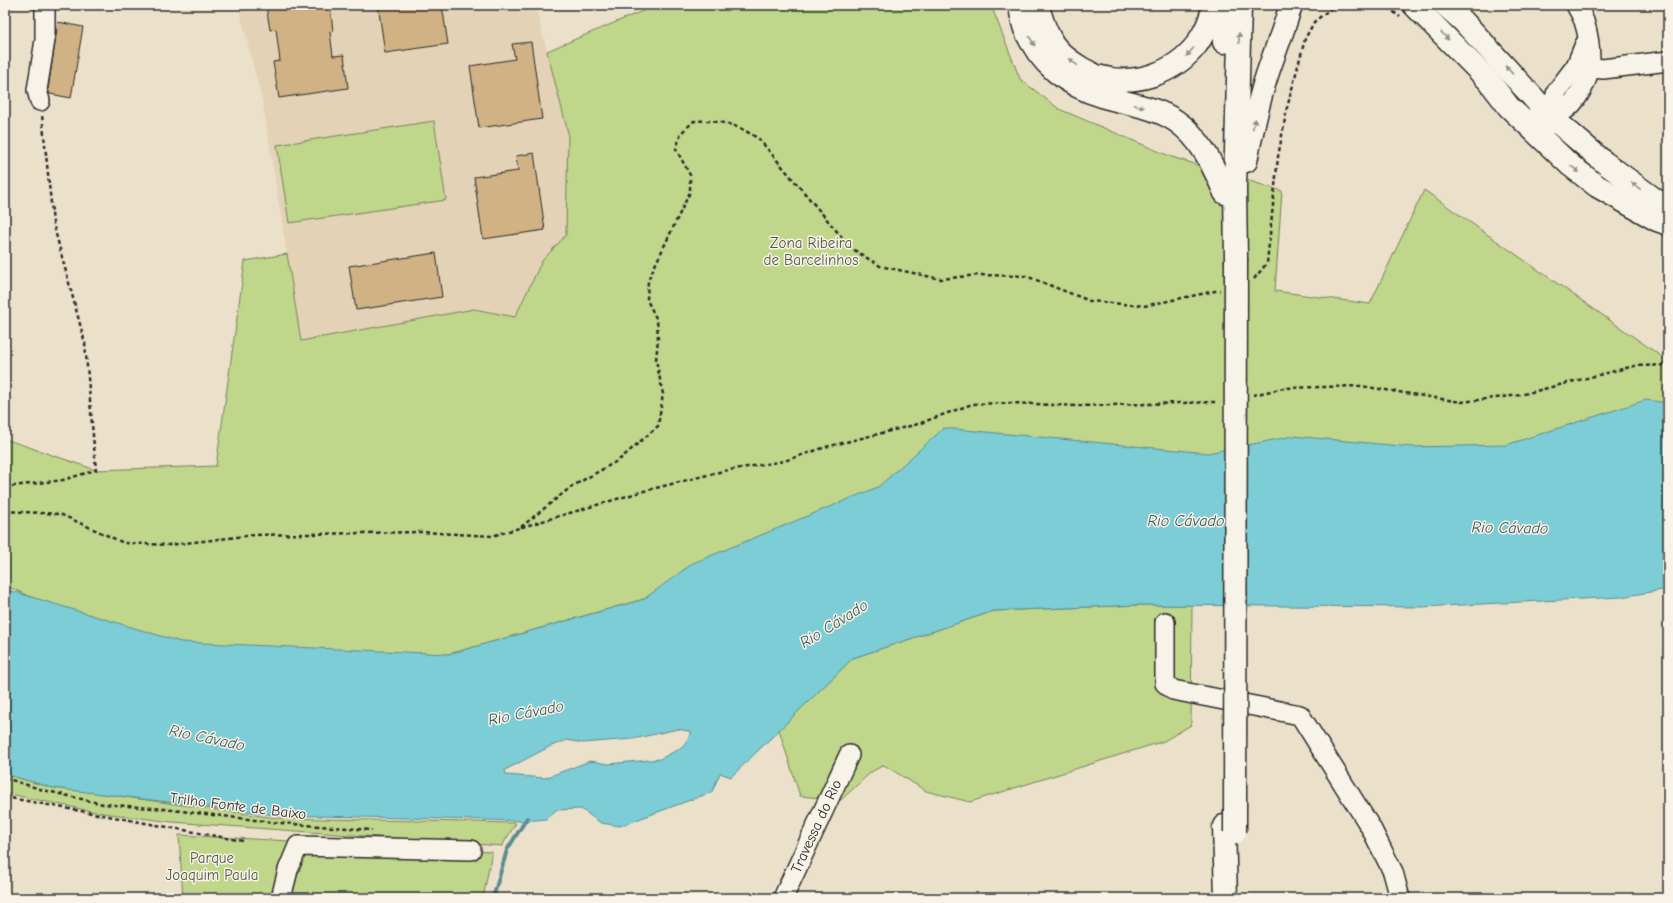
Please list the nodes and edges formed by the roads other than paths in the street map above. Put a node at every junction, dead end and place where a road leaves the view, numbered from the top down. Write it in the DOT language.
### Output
graph roads {
  1 [pos="45,5"];
  2 [pos="1020,5"];
  3 [pos="1038,5"];
  4 [pos="1213,5"];
  5 [pos="1224,5"];
  6 [pos="1240,5"];
  7 [pos="1303,5"];
  8 [pos="1445,5"];
  9 [pos="1576,5"];
  10 [pos="1414,6"];
  11 [pos="1288,15"];
  12 [pos="1668,61"];
  13 [pos="1582,67"];
  14 [pos="1489,81"];
  15 [pos="1557,91"];
  16 [pos="1535,99"];
  17 [pos="40,101"];
  18 [pos="1573,103"];
  19 [pos="1550,116"];
  20 [pos="1550,146"];
  21 [pos="1585,147"];
  22 [pos="1230,190"];
  23 [pos="1668,209"];
  24 [pos="1668,224"];
  25 [pos="1165,622"];
  26 [pos="849,755"];
  27 [pos="1229,829"];
  28 [pos="471,850"];
  29 [pos="281,898"];
  30 [pos="783,898"];
  31 [pos="1226,898"];
  32 [pos="1236,898"];
  33 [pos="1400,898"];
  1 -- 17 [label="street"];
  2 -- 22 [label="main road, one-way"];
  4 -- 3 [label="main road, one-way"];
  5 -- 22 [label="main road"];
  22 -- 6 [label="main road, one-way"];
  7 -- 11 [label="main road"];
  16 -- 8 [label="main road, one-way"];
  9 -- 13 [label="street"];
  10 -- 14 [label="main road, one-way"];
  22 -- 11 [label="main road, one-way"];
  12 -- 13 [label="street"];
  13 -- 15 [label="street"];
  13 -- 18 [label="street"];
  14 -- 19 [label="street"];
  14 -- 20 [label="main road"];
  15 -- 16 [label="street"];
  15 -- 19 [label="street"];
  16 -- 19 [label="main road"];
  18 -- 19 [label="street"];
  18 -- 21 [label="street"];
  19 -- 20 [label="street"];
  19 -- 21 [label="main road"];
  20 -- 24 [label="main road, one-way"];
  23 -- 21 [label="main road, one-way"];
  22 -- 27 [label="main road, bridge"];
  25 -- 33 [label="street"];
  26 -- 30 [label="street, Travessa do Rio"];
  27 -- 31 [label="main road"];
  27 -- 32 [label="main road"];
  28 -- 29 [label="street"];
}
